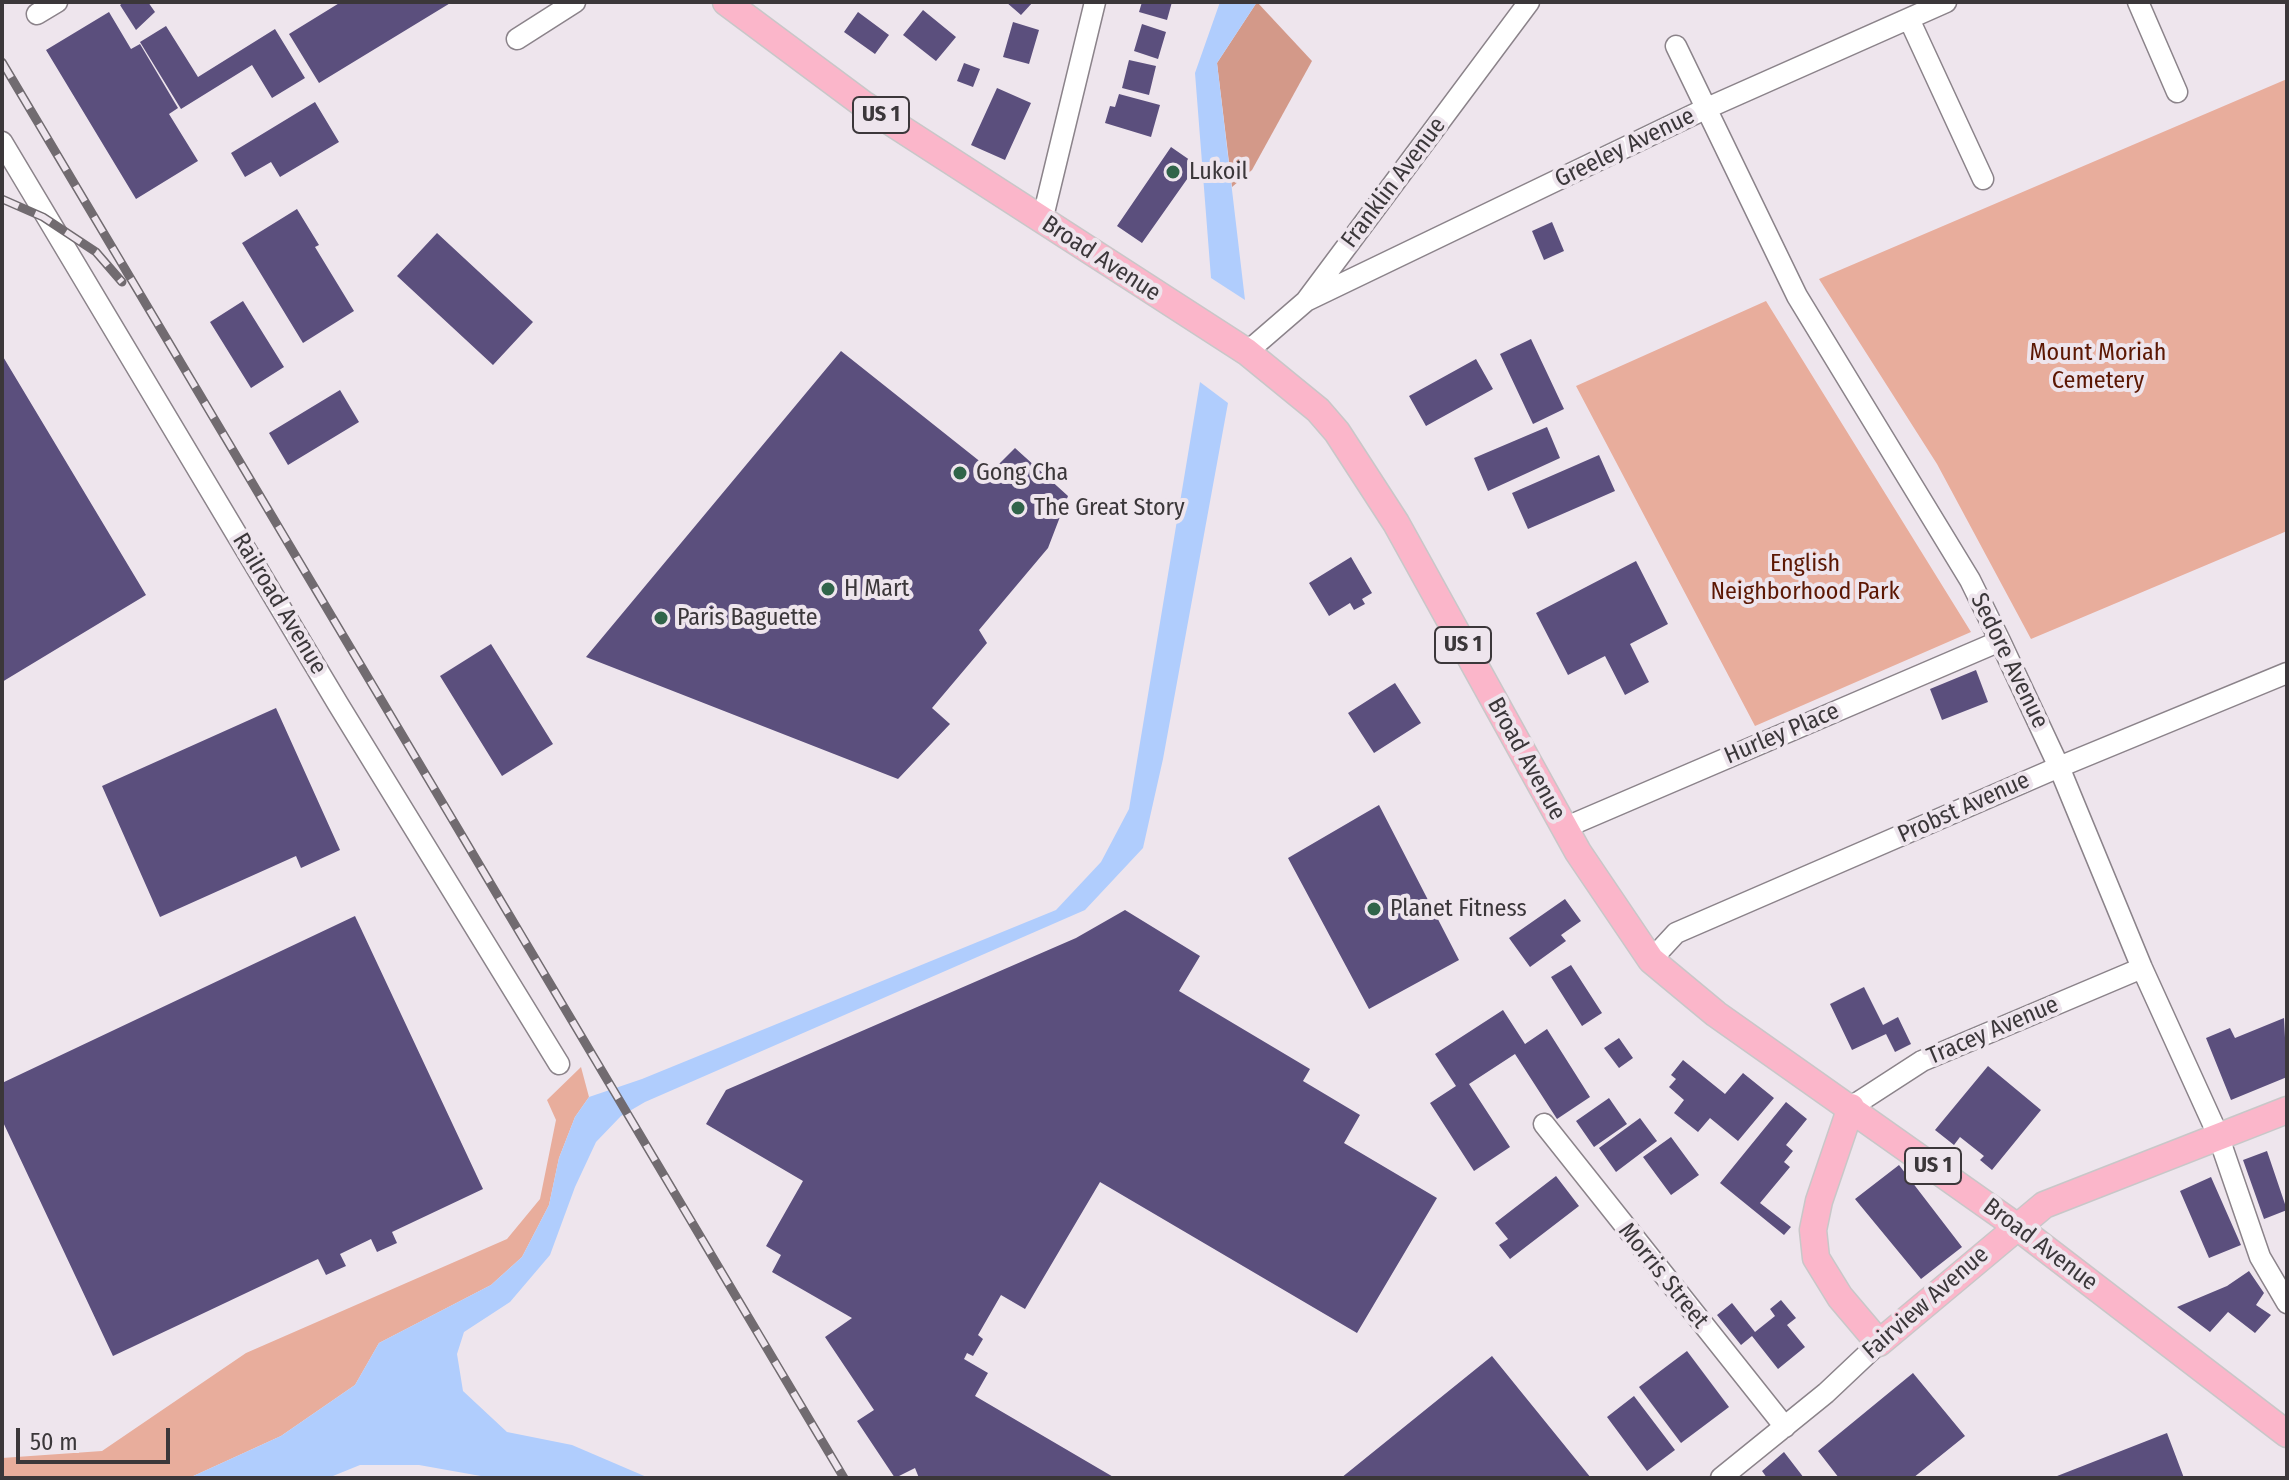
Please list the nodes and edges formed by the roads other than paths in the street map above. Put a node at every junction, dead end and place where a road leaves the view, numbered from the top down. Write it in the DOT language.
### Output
graph roads {
  1 [pos="57,2"];
  2 [pos="575,2"];
  3 [pos="1095,2"];
  4 [pos="1529,2"];
  5 [pos="1946,2"];
  6 [pos="2138,2"];
  7 [pos="732,4"];
  8 [pos="37,14"];
  9 [pos="1909,19"];
  10 [pos="517,39"];
  11 [pos="1676,46"];
  12 [pos="2177,92"];
  13 [pos="1705,109"];
  14 [pos="2,142"];
  15 [pos="1983,179"];
  16 [pos="1042,221"];
  17 [pos="1306,301"];
  18 [pos="1247,352"];
  19 [pos="2000,641"];
  20 [pos="2287,673"];
  21 [pos="2059,767"];
  22 [pos="1564,828"];
  23 [pos="1651,960"];
  24 [pos="2142,968"];
  25 [pos="559,1064"];
  26 [pos="1851,1107"];
  27 [pos="2287,1110"];
  28 [pos="1544,1124"];
  29 [pos="2218,1135"];
  30 [pos="2016,1226"];
  31 [pos="2287,1303"];
  32 [pos="1879,1343"];
  33 [pos="1785,1427"];
  34 [pos="2287,1434"];
  35 [pos="1721,1478"];
  1 -- 8 [label="street"];
  2 -- 10 [label="street"];
  3 -- 16 [label="street"];
  4 -- 17 [label="street, Franklin Avenue"];
  5 -- 9 [label="street, Greeley Avenue"];
  6 -- 12 [label="street"];
  7 -- 16 [label="main road, Broad Avenue / US 1"];
  9 -- 13 [label="street, Greeley Avenue"];
  9 -- 15 [label="street"];
  11 -- 13 [label="street, Sedore Avenue"];
  13 -- 17 [label="street, Greeley Avenue"];
  13 -- 19 [label="street, Sedore Avenue"];
  14 -- 25 [label="street, Railroad Avenue"];
  16 -- 18 [label="main road, Broad Avenue / US 1"];
  17 -- 18 [label="street, Franklin Avenue"];
  18 -- 22 [label="main road, Broad Avenue / US 1"];
  19 -- 21 [label="street, Sedore Avenue"];
  19 -- 22 [label="street, Hurley Place"];
  20 -- 21 [label="street, Probst Avenue"];
  21 -- 23 [label="street, Probst Avenue"];
  21 -- 24 [label="street, Sedore Avenue"];
  22 -- 23 [label="main road, Broad Avenue / US 1"];
  23 -- 26 [label="main road, Broad Avenue / US 1"];
  24 -- 26 [label="street, Tracey Avenue"];
  24 -- 29 [label="street, Sedore Avenue"];
  26 -- 30 [label="main road, Broad Avenue / US 1"];
  26 -- 32 [label="main road"];
  27 -- 29 [label="main road, Fairview Avenue"];
  28 -- 33 [label="street, Morris Street"];
  29 -- 30 [label="main road, Fairview Avenue"];
  29 -- 31 [label="street, Sedore Avenue"];
  30 -- 32 [label="main road, Fairview Avenue"];
  30 -- 34 [label="main road, Broad Avenue / US 1"];
  32 -- 33 [label="street, Fairview Avenue"];
  33 -- 35 [label="street, Fairview Avenue"];
}
